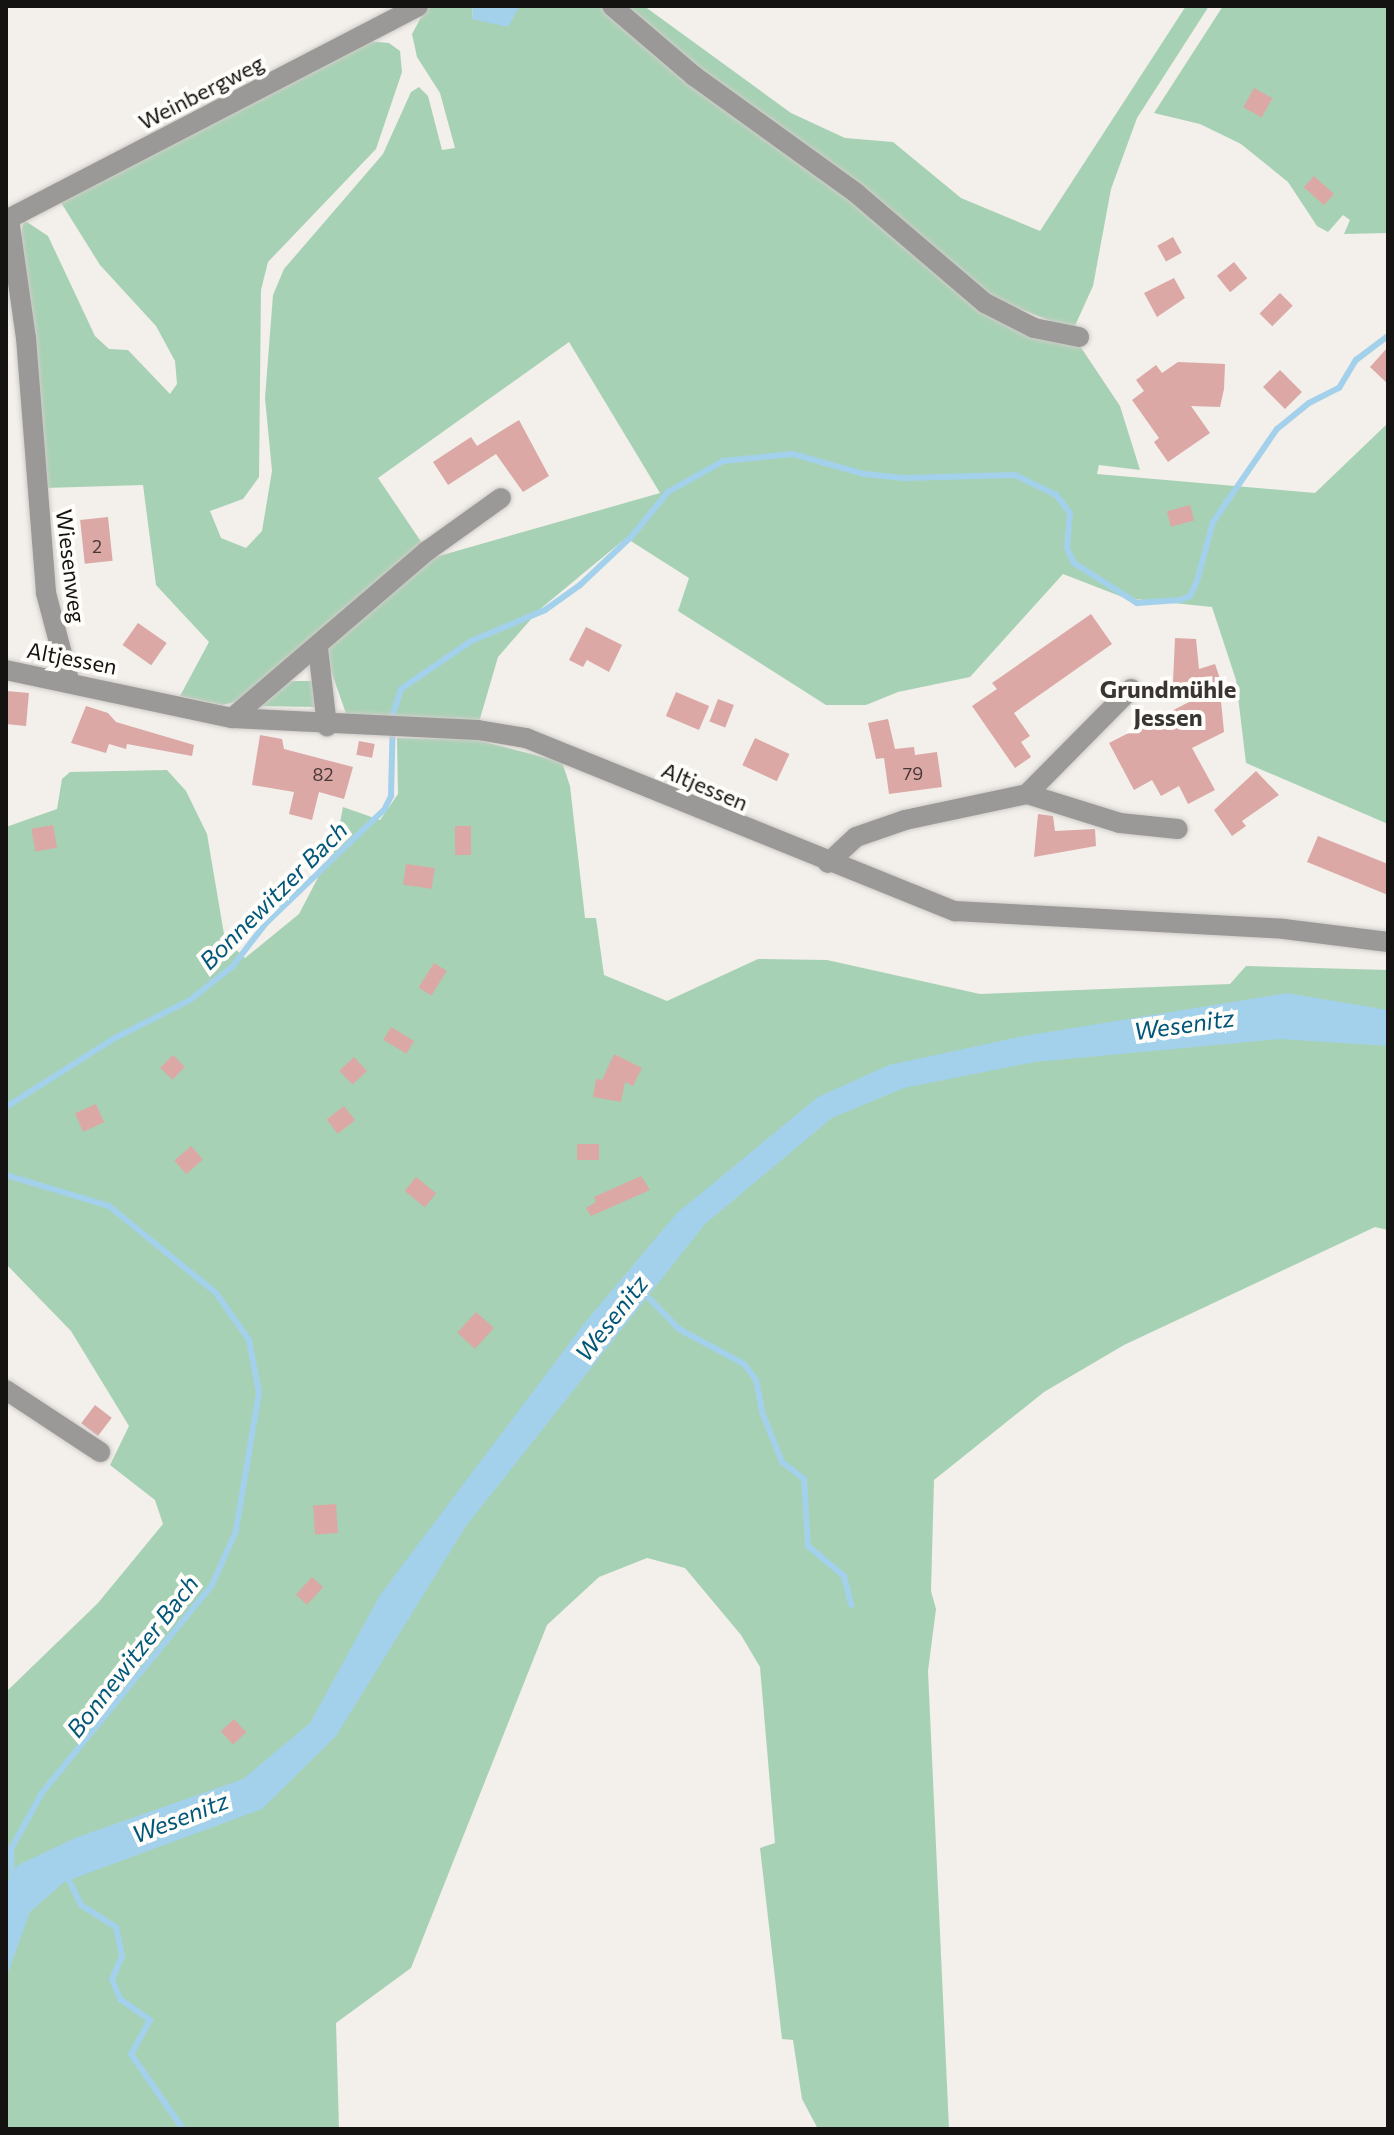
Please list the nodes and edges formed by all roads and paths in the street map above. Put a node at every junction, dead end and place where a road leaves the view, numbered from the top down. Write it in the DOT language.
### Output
graph roads {
  1 [pos="418,6"];
  2 [pos="612,6"];
  3 [pos="7,219"];
  4 [pos="1079,337"];
  5 [pos="501,498"];
  6 [pos="318,648"];
  7 [pos="6,670"];
  8 [pos="69,680"];
  9 [pos="1131,689"];
  10 [pos="232,718"];
  11 [pos="327,726"];
  12 [pos="1027,794"];
  13 [pos="1178,829"];
  14 [pos="828,863"];
  15 [pos="1386,942"];
  16 [pos="6,1390"];
  17 [pos="100,1452"];
  1 -- 3 [label="street, Weinbergweg"];
  2 -- 4 [label="street"];
  3 -- 8 [label="street, Wiesenweg"];
  5 -- 6 [label="street"];
  6 -- 10 [label="street"];
  6 -- 11 [label="street"];
  7 -- 8 [label="street, Altjessen"];
  8 -- 10 [label="street, Altjessen"];
  9 -- 12 [label="street"];
  10 -- 11 [label="street, Altjessen"];
  11 -- 14 [label="street, Altjessen"];
  12 -- 13 [label="street"];
  12 -- 14 [label="street"];
  14 -- 15 [label="street, Altjessen"];
  16 -- 17 [label="street"];
}
